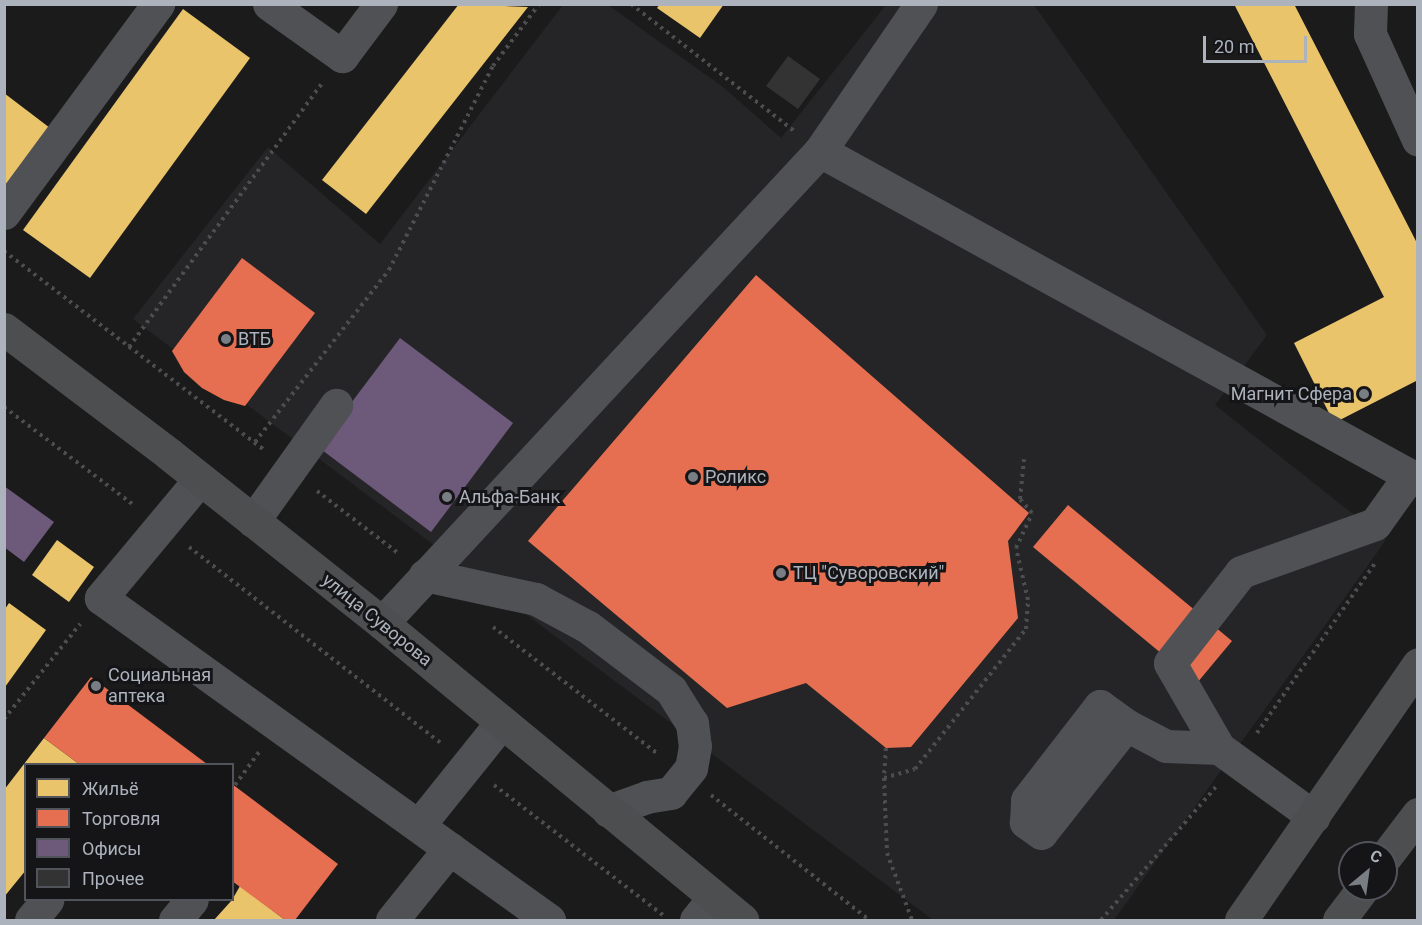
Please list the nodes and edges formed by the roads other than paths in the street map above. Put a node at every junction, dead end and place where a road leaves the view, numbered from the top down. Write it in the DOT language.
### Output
graph roads {
  1 [pos="158,4"];
  2 [pos="269,4"];
  3 [pos="381,4"];
  4 [pos="921,4"];
  5 [pos="1371,4"];
  6 [pos="1418,140"];
  7 [pos="820,151"];
  8 [pos="4,213"];
  9 [pos="4,329"];
  10 [pos="336,405"];
  11 [pos="1414,477"];
  12 [pos="200,479"];
  13 [pos="253,521"];
  14 [pos="425,575"];
  15 [pos="382,623"];
  16 [pos="1418,664"];
  17 [pos="501,723"];
  18 [pos="1126,725"];
  19 [pos="1228,755"];
  20 [pos="608,811"];
  21 [pos="1418,814"];
  22 [pos="1314,817"];
  23 [pos="419,825"];
  24 [pos="1397,841"];
  25 [pos="450,848"];
  26 [pos="46,901"];
  27 [pos="191,901"];
  28 [pos="1353,901"];
  29 [pos="1370,901"];
  30 [pos="705,909"];
  31 [pos="32,921"];
  32 [pos="175,921"];
  33 [pos="392,921"];
  34 [pos="549,921"];
  35 [pos="742,921"];
  36 [pos="1241,921"];
  37 [pos="1339,921"];
  38 [pos="1363,921"];
  1 -- 8 [label="lane"];
  2 -- 3 [label="lane"];
  4 -- 7 [label="lane"];
  5 -- 6 [label="lane"];
  7 -- 11 [label="lane"];
  7 -- 14 [label="lane"];
  9 -- 12 [label="main road, улица Суворова"];
  10 -- 13 [label="lane"];
  11 -- 19 [label="lane"];
  12 -- 13 [label="main road, улица Суворова"];
  12 -- 23 [label="lane"];
  13 -- 15 [label="main road, улица Суворова"];
  14 -- 15 [label="lane"];
  14 -- 20 [label="lane"];
  15 -- 17 [label="main road, улица Суворова"];
  16 -- 22 [label="main road"];
  17 -- 20 [label="main road, улица Суворова"];
  17 -- 23 [label="lane"];
  18 -- 19 [label="lane"];
  19 -- 22 [label="lane"];
  20 -- 30 [label="main road, улица Суворова"];
  21 -- 24 [label="main road"];
  22 -- 36 [label="main road"];
  23 -- 25 [label="lane"];
  25 -- 33 [label="lane"];
  25 -- 34 [label="lane"];
  26 -- 31 [label="lane"];
  27 -- 32 [label="lane"];
  28 -- 37 [label="main road"];
  29 -- 38 [label="main road"];
  30 -- 35 [label="main road, улица Суворова"];
}
